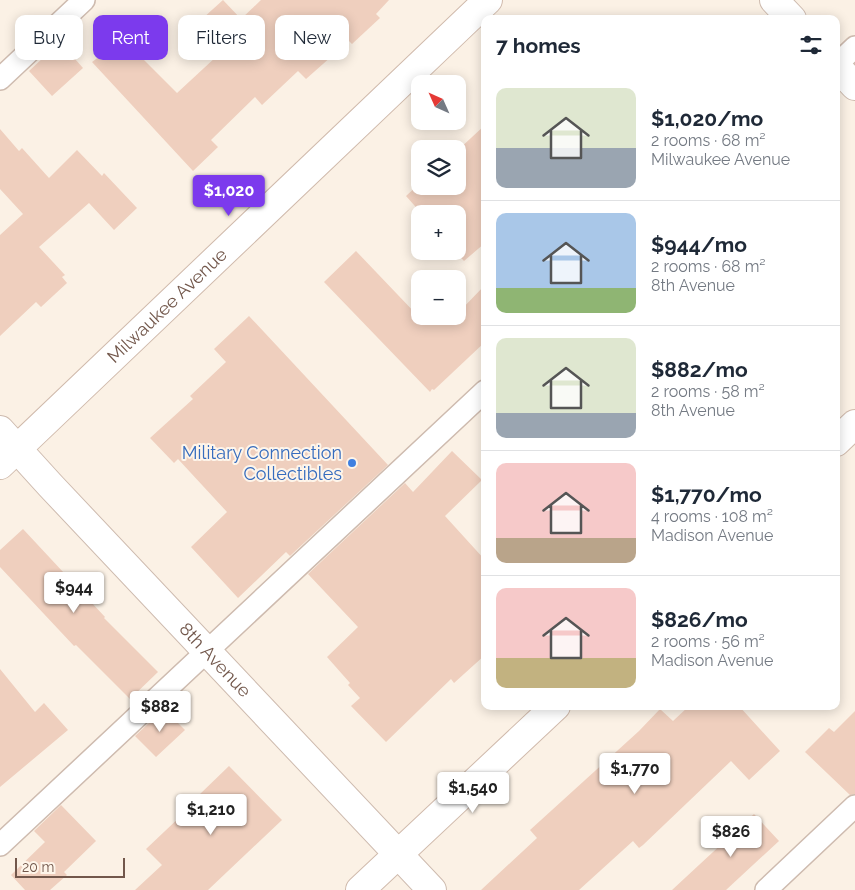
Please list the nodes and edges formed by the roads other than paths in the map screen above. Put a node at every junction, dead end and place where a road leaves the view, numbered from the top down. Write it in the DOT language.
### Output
graph roads {
  1 [pos="84,0"];
  2 [pos="488,0"];
  3 [pos="774,0"];
  4 [pos="788,15"];
  5 [pos="855,47"];
  6 [pos="840,62"];
  7 [pos="840,70"];
  8 [pos="0,79"];
  9 [pos="855,86"];
  10 [pos="481,395"];
  11 [pos="855,424"];
  12 [pos="840,438"];
  13 [pos="6,448"];
  14 [pos="207,650"];
  15 [pos="552,710"];
  16 [pos="855,806"];
  17 [pos="0,845"];
  18 [pos="398,854"];
  19 [pos="360,890"];
  20 [pos="432,890"];
  21 [pos="766,890"];
  1 -- 8 [label="lane"];
  2 -- 13 [label="street, Milwaukee Avenue"];
  3 -- 4 [label="street"];
  5 -- 6 [label="lane"];
  7 -- 9 [label="street"];
  10 -- 14 [label="lane"];
  11 -- 12 [label="street"];
  13 -- 14 [label="street, 8th Avenue"];
  14 -- 17 [label="lane"];
  14 -- 18 [label="street, 8th Avenue"];
  15 -- 18 [label="street"];
  16 -- 21 [label="lane"];
  18 -- 19 [label="street"];
  18 -- 20 [label="street, 8th Avenue"];
}
